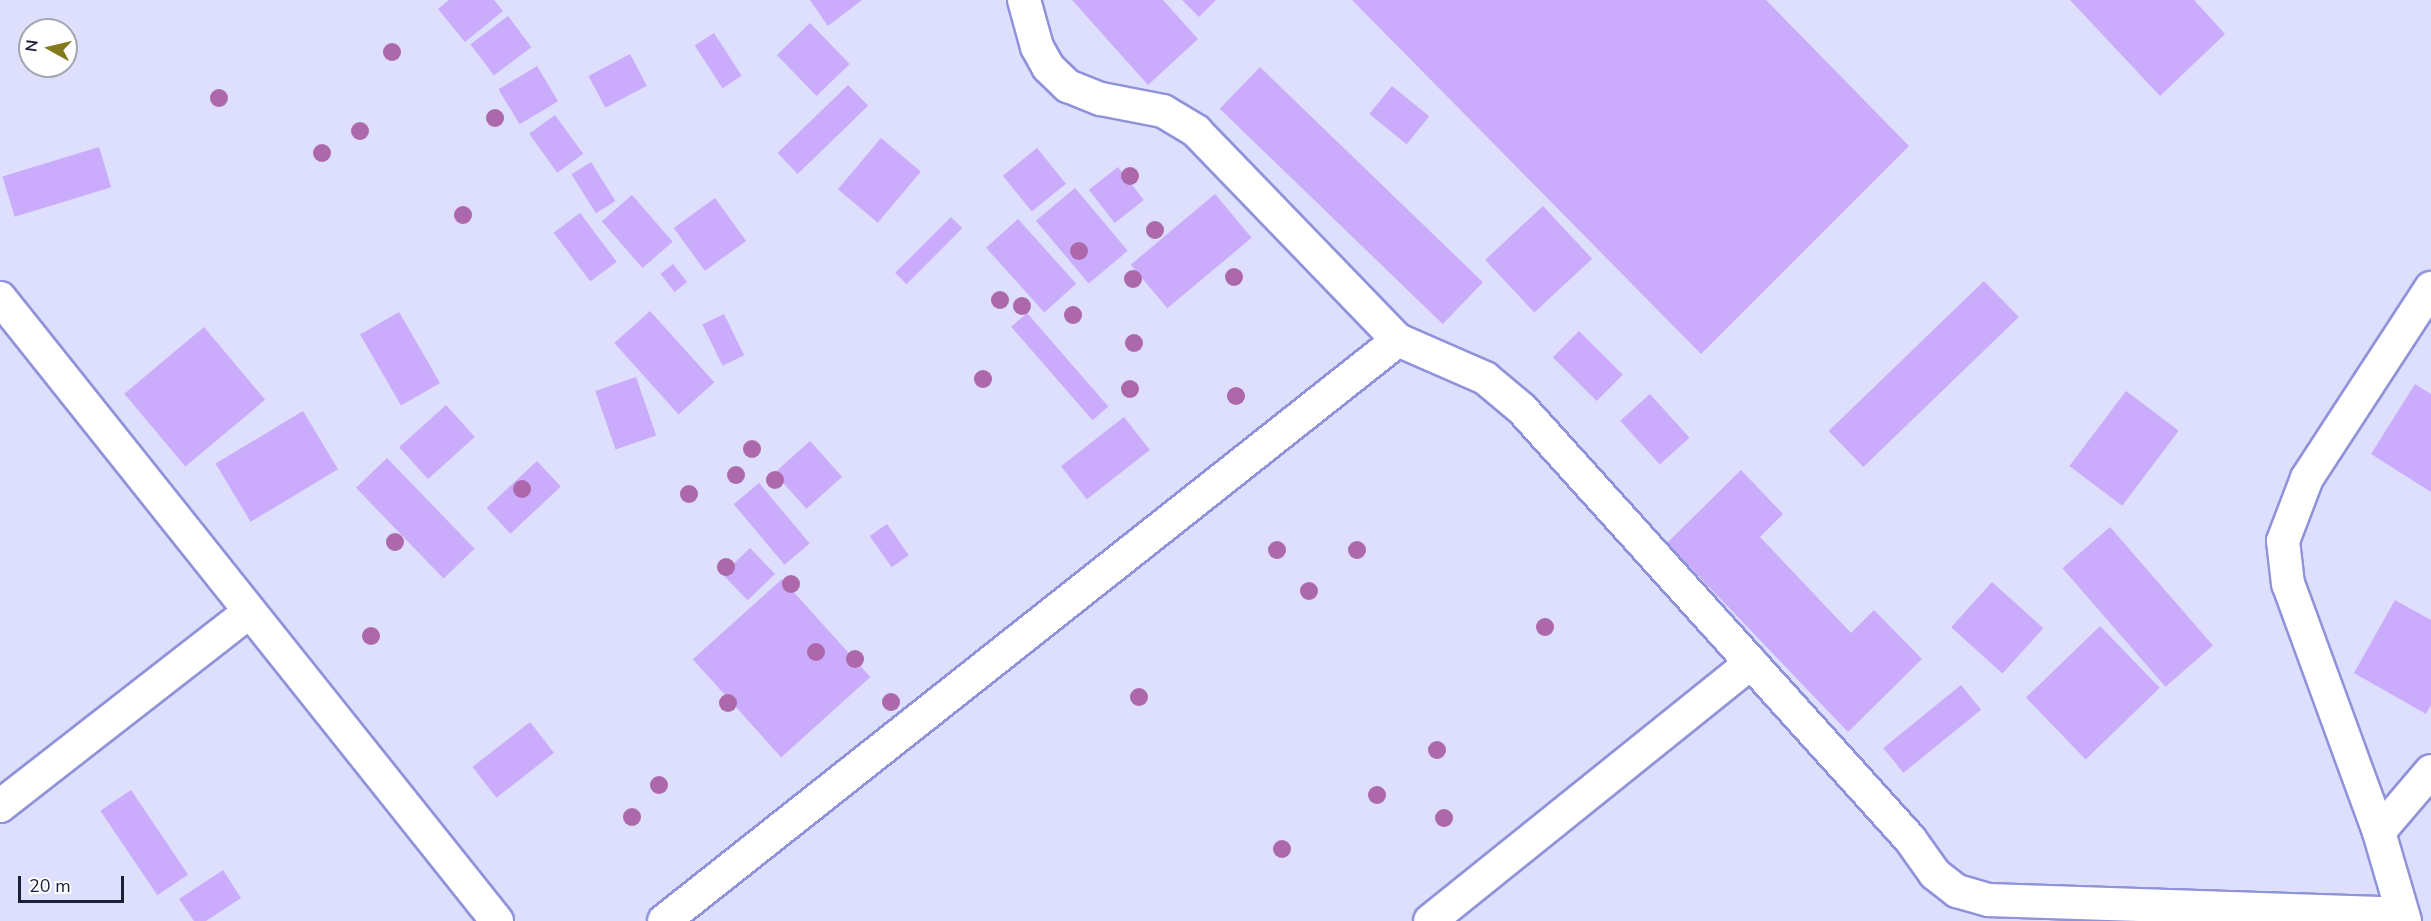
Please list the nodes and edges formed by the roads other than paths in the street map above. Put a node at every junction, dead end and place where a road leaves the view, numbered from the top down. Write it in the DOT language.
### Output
graph roads {
  1 [pos="1024,0"];
  2 [pos="2431,288"];
  3 [pos="0,298"];
  4 [pos="1398,340"];
  5 [pos="248,613"];
  6 [pos="1751,663"];
  7 [pos="2431,771"];
  8 [pos="0,806"];
  9 [pos="2379,832"];
  10 [pos="2403,917"];
  11 [pos="497,921"];
  12 [pos="664,921"];
  13 [pos="1430,921"];
  1 -- 4 [label="street"];
  2 -- 9 [label="street"];
  3 -- 5 [label="street"];
  4 -- 6 [label="street"];
  4 -- 12 [label="street"];
  5 -- 8 [label="street"];
  5 -- 11 [label="street"];
  6 -- 10 [label="street"];
  6 -- 13 [label="street"];
  7 -- 9 [label="street"];
  9 -- 10 [label="street"];
}
